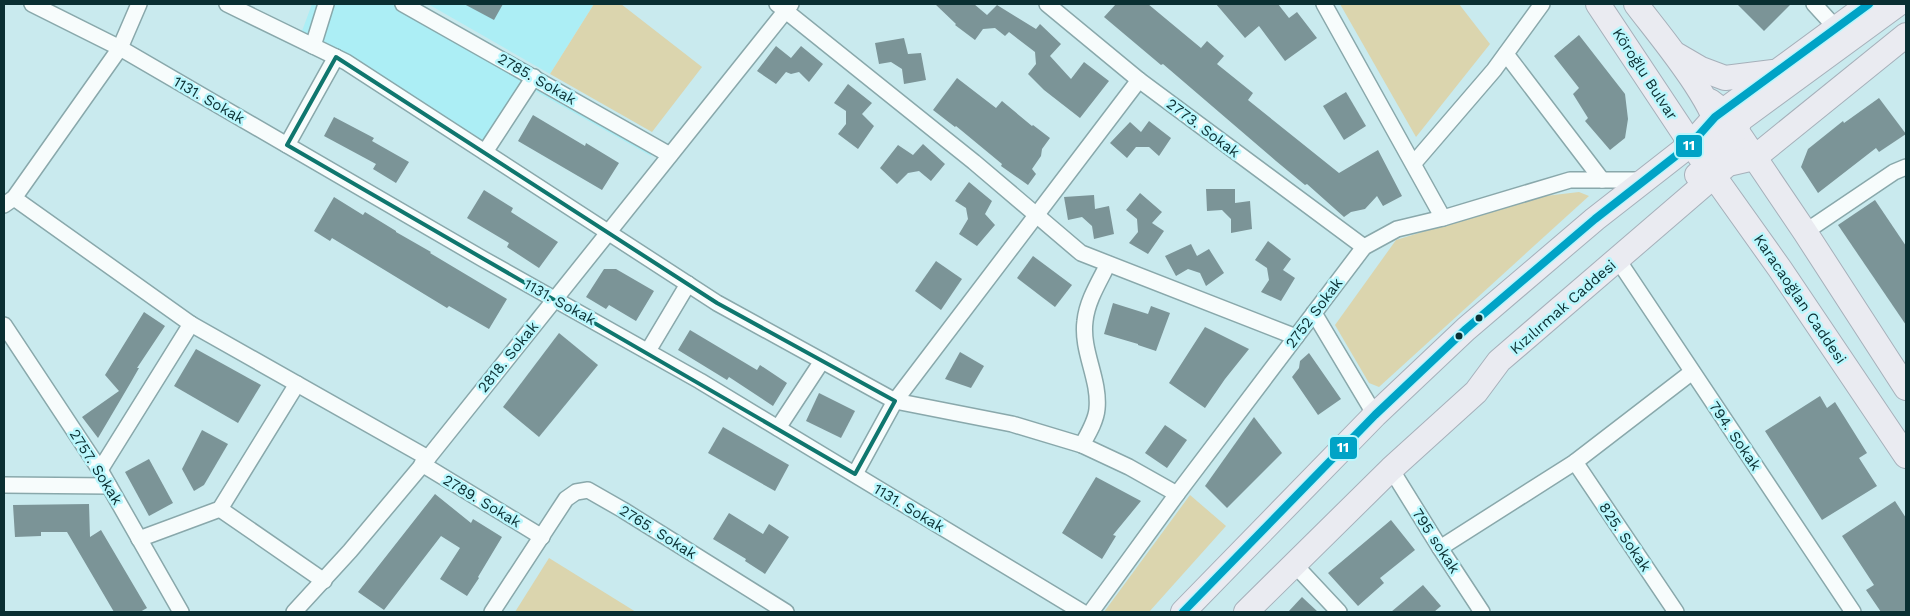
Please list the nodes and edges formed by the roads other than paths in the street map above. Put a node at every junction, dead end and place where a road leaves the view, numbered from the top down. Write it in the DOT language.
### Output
graph roads {
  1 [pos="32,4"];
  2 [pos="139,4"];
  3 [pos="227,4"];
  4 [pos="326,4"];
  5 [pos="403,4"];
  6 [pos="1047,4"];
  7 [pos="1324,4"];
  8 [pos="1542,4"];
  9 [pos="1598,4"];
  10 [pos="1636,4"];
  11 [pos="1814,4"];
  12 [pos="1869,4"];
  13 [pos="1898,4"];
  14 [pos="785,6"];
  15 [pos="1836,28"];
  16 [pos="1906,35"];
  17 [pos="313,46"];
  18 [pos="120,48"];
  19 [pos="1671,51"];
  20 [pos="1506,54"];
  21 [pos="336,57"];
  22 [pos="1777,71"];
  23 [pos="534,77"];
  24 [pos="1139,80"];
  25 [pos="1725,119"];
  26 [pos="1691,144"];
  27 [pos="287,145"];
  28 [pos="485,152"];
  29 [pos="670,155"];
  30 [pos="1754,158"];
  31 [pos="1414,163"];
  32 [pos="1906,167"];
  33 [pos="1716,169"];
  34 [pos="1602,180"];
  35 [pos="1642,180"];
  36 [pos="9,202"];
  37 [pos="1037,214"];
  38 [pos="1443,218"];
  39 [pos="608,232"];
  40 [pos="1805,232"];
  41 [pos="1364,247"];
  42 [pos="1618,260"];
  43 [pos="1108,264"];
  44 [pos="688,284"];
  45 [pos="555,299"];
  46 [pos="1314,312"];
  47 [pos="191,324"];
  48 [pos="4,325"];
  49 [pos="1296,337"];
  50 [pos="648,351"];
  51 [pos="822,361"];
  52 [pos="1692,372"];
  53 [pos="297,384"];
  54 [pos="1906,388"];
  55 [pos="1476,392"];
  56 [pos="895,401"];
  57 [pos="1375,416"];
  58 [pos="778,428"];
  59 [pos="1082,445"];
  60 [pos="1906,456"];
  61 [pos="425,461"];
  62 [pos="1575,462"];
  63 [pos="1391,469"];
  64 [pos="100,470"];
  65 [pos="855,474"];
  66 [pos="4,485"];
  67 [pos="109,486"];
  68 [pos="1176,494"];
  69 [pos="220,509"];
  70 [pos="542,537"];
  71 [pos="139,539"];
  72 [pos="1440,548"];
  73 [pos="1294,564"];
  74 [pos="324,581"];
  75 [pos="181,612"];
  76 [pos="294,612"];
  77 [pos="492,612"];
  78 [pos="786,612"];
  79 [pos="1082,612"];
  80 [pos="1091,612"];
  81 [pos="1183,612"];
  82 [pos="1246,612"];
  83 [pos="1339,612"];
  84 [pos="1482,612"];
  85 [pos="1676,612"];
  86 [pos="1853,612"];
  1 -- 18 [label="street, 1131. Sokak"];
  2 -- 18 [label="street"];
  3 -- 17 [label="street"];
  4 -- 17 [label="street"];
  5 -- 23 [label="street, 2785. Sokak"];
  6 -- 24 [label="street, 2773. Sokak"];
  7 -- 31 [label="street"];
  8 -- 20 [label="street"];
  9 -- 26 [label="main road, Köroğlu Bulvar"];
  10 -- 19 [label="main road, Köroğlu Bulvar"];
  11 -- 15 [label="street"];
  12 -- 15 [label="main road"];
  13 -- 25 [label="main road"];
  14 -- 29 [label="street, 2818. Sokak"];
  14 -- 37 [label="street"];
  15 -- 22 [label="main road"];
  16 -- 30 [label="main road, Kızılırmak Caddesi"];
  17 -- 21 [label="street"];
  18 -- 27 [label="street, 1131. Sokak"];
  18 -- 36 [label="street"];
  19 -- 22 [label="main road"];
  19 -- 25 [label="main road, Köroğlu Bulvar"];
  20 -- 31 [label="street"];
  20 -- 34 [label="street"];
  21 -- 27 [label="street"];
  21 -- 28 [label="street"];
  22 -- 25 [label="main road"];
  23 -- 28 [label="street"];
  23 -- 29 [label="street, 2785. Sokak"];
  24 -- 37 [label="street"];
  24 -- 41 [label="street, 2773. Sokak"];
  25 -- 26 [label="main road"];
  25 -- 30 [label="main road"];
  25 -- 33 [label="main road"];
  26 -- 33 [label="main road, Karacaoğlan Caddesi"];
  26 -- 35 [label="main road"];
  27 -- 45 [label="street, 1131. Sokak"];
  28 -- 39 [label="street"];
  29 -- 39 [label="street, 2818. Sokak"];
  30 -- 33 [label="main road, Kızılırmak Caddesi"];
  30 -- 40 [label="main road"];
  31 -- 38 [label="street"];
  32 -- 40 [label="street"];
  33 -- 42 [label="main road, Kızılırmak Caddesi"];
  33 -- 55 [label="main road"];
  33 -- 60 [label="main road, Karacaoğlan Caddesi"];
  34 -- 35 [label="street, 2752 Sokak"];
  34 -- 38 [label="street, 2752 Sokak"];
  35 -- 57 [label="main road"];
  36 -- 47 [label="street, 2789. Sokak"];
  37 -- 43 [label="street"];
  37 -- 56 [label="street"];
  38 -- 41 [label="street, 2752 Sokak"];
  39 -- 44 [label="street"];
  39 -- 45 [label="street, 2818. Sokak"];
  40 -- 54 [label="main road"];
  41 -- 46 [label="street, 2752 Sokak"];
  42 -- 52 [label="street, 794. Sokak"];
  42 -- 55 [label="main road, Kızılırmak Caddesi"];
  43 -- 49 [label="street"];
  43 -- 59 [label="street"];
  44 -- 50 [label="street"];
  44 -- 51 [label="street"];
  45 -- 50 [label="street, 1131. Sokak"];
  45 -- 61 [label="street, 2818. Sokak"];
  46 -- 49 [label="street, 2752 Sokak"];
  46 -- 57 [label="street"];
  47 -- 53 [label="street, 2789. Sokak"];
  47 -- 64 [label="street"];
  48 -- 64 [label="street, 2757. Sokak"];
  49 -- 68 [label="street, 2752 Sokak"];
  50 -- 58 [label="street, 1131. Sokak"];
  51 -- 56 [label="street"];
  51 -- 58 [label="street"];
  52 -- 62 [label="street"];
  52 -- 86 [label="street, 794. Sokak"];
  53 -- 61 [label="street, 2789. Sokak"];
  53 -- 69 [label="street"];
  55 -- 63 [label="main road, Kızılırmak Caddesi"];
  56 -- 59 [label="street"];
  56 -- 65 [label="street"];
  57 -- 81 [label="main road"];
  58 -- 65 [label="street, 1131. Sokak"];
  59 -- 68 [label="street"];
  61 -- 70 [label="street, 2789. Sokak"];
  61 -- 74 [label="street, 2818. Sokak"];
  62 -- 72 [label="street"];
  62 -- 85 [label="street, 825. Sokak"];
  63 -- 72 [label="street, 795 sokak"];
  63 -- 73 [label="main road, Kızılırmak Caddesi"];
  64 -- 67 [label="street, 2757. Sokak"];
  65 -- 79 [label="street, 1131. Sokak"];
  66 -- 67 [label="street"];
  67 -- 71 [label="street, 2757. Sokak"];
  68 -- 80 [label="street, 2752 Sokak"];
  69 -- 71 [label="street"];
  69 -- 74 [label="street"];
  70 -- 77 [label="street"];
  70 -- 78 [label="street, 2765. Sokak"];
  71 -- 75 [label="street, 2757. Sokak"];
  72 -- 84 [label="street, 795 sokak"];
  73 -- 82 [label="main road, Kızılırmak Caddesi"];
  73 -- 83 [label="street"];
  74 -- 76 [label="street, 2818. Sokak"];
}
